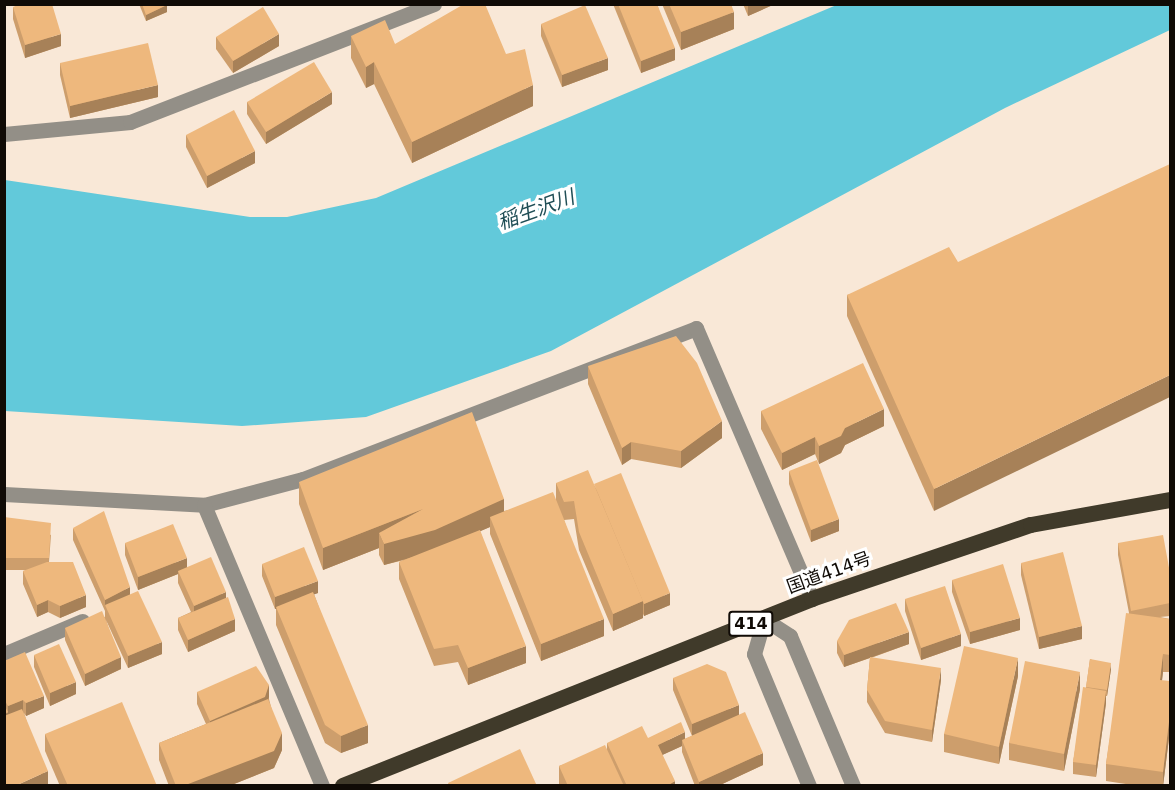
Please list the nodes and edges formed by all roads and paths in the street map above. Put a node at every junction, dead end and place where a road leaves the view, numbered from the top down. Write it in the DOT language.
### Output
graph roads {
  1 [pos="434,4"];
  2 [pos="4,134"];
  3 [pos="4,494"];
  4 [pos="1170,500"];
  5 [pos="204,505"];
  6 [pos="813,599"];
  7 [pos="91,618"];
  8 [pos="764,619"];
  9 [pos="4,654"];
  10 [pos="321,786"];
  11 [pos="344,786"];
  12 [pos="809,786"];
  13 [pos="854,786"];
  1 -- 2 [label="street"];
  3 -- 5 [label="street"];
  4 -- 6 [label="highway, 国道414号 / 414"];
  5 -- 6 [label="street"];
  5 -- 10 [label="street"];
  6 -- 8 [label="highway, 国道414号 / 414"];
  7 -- 9 [label="street"];
  8 -- 11 [label="highway, 国道414号 / 414"];
  8 -- 12 [label="street"];
  8 -- 13 [label="street"];
}
